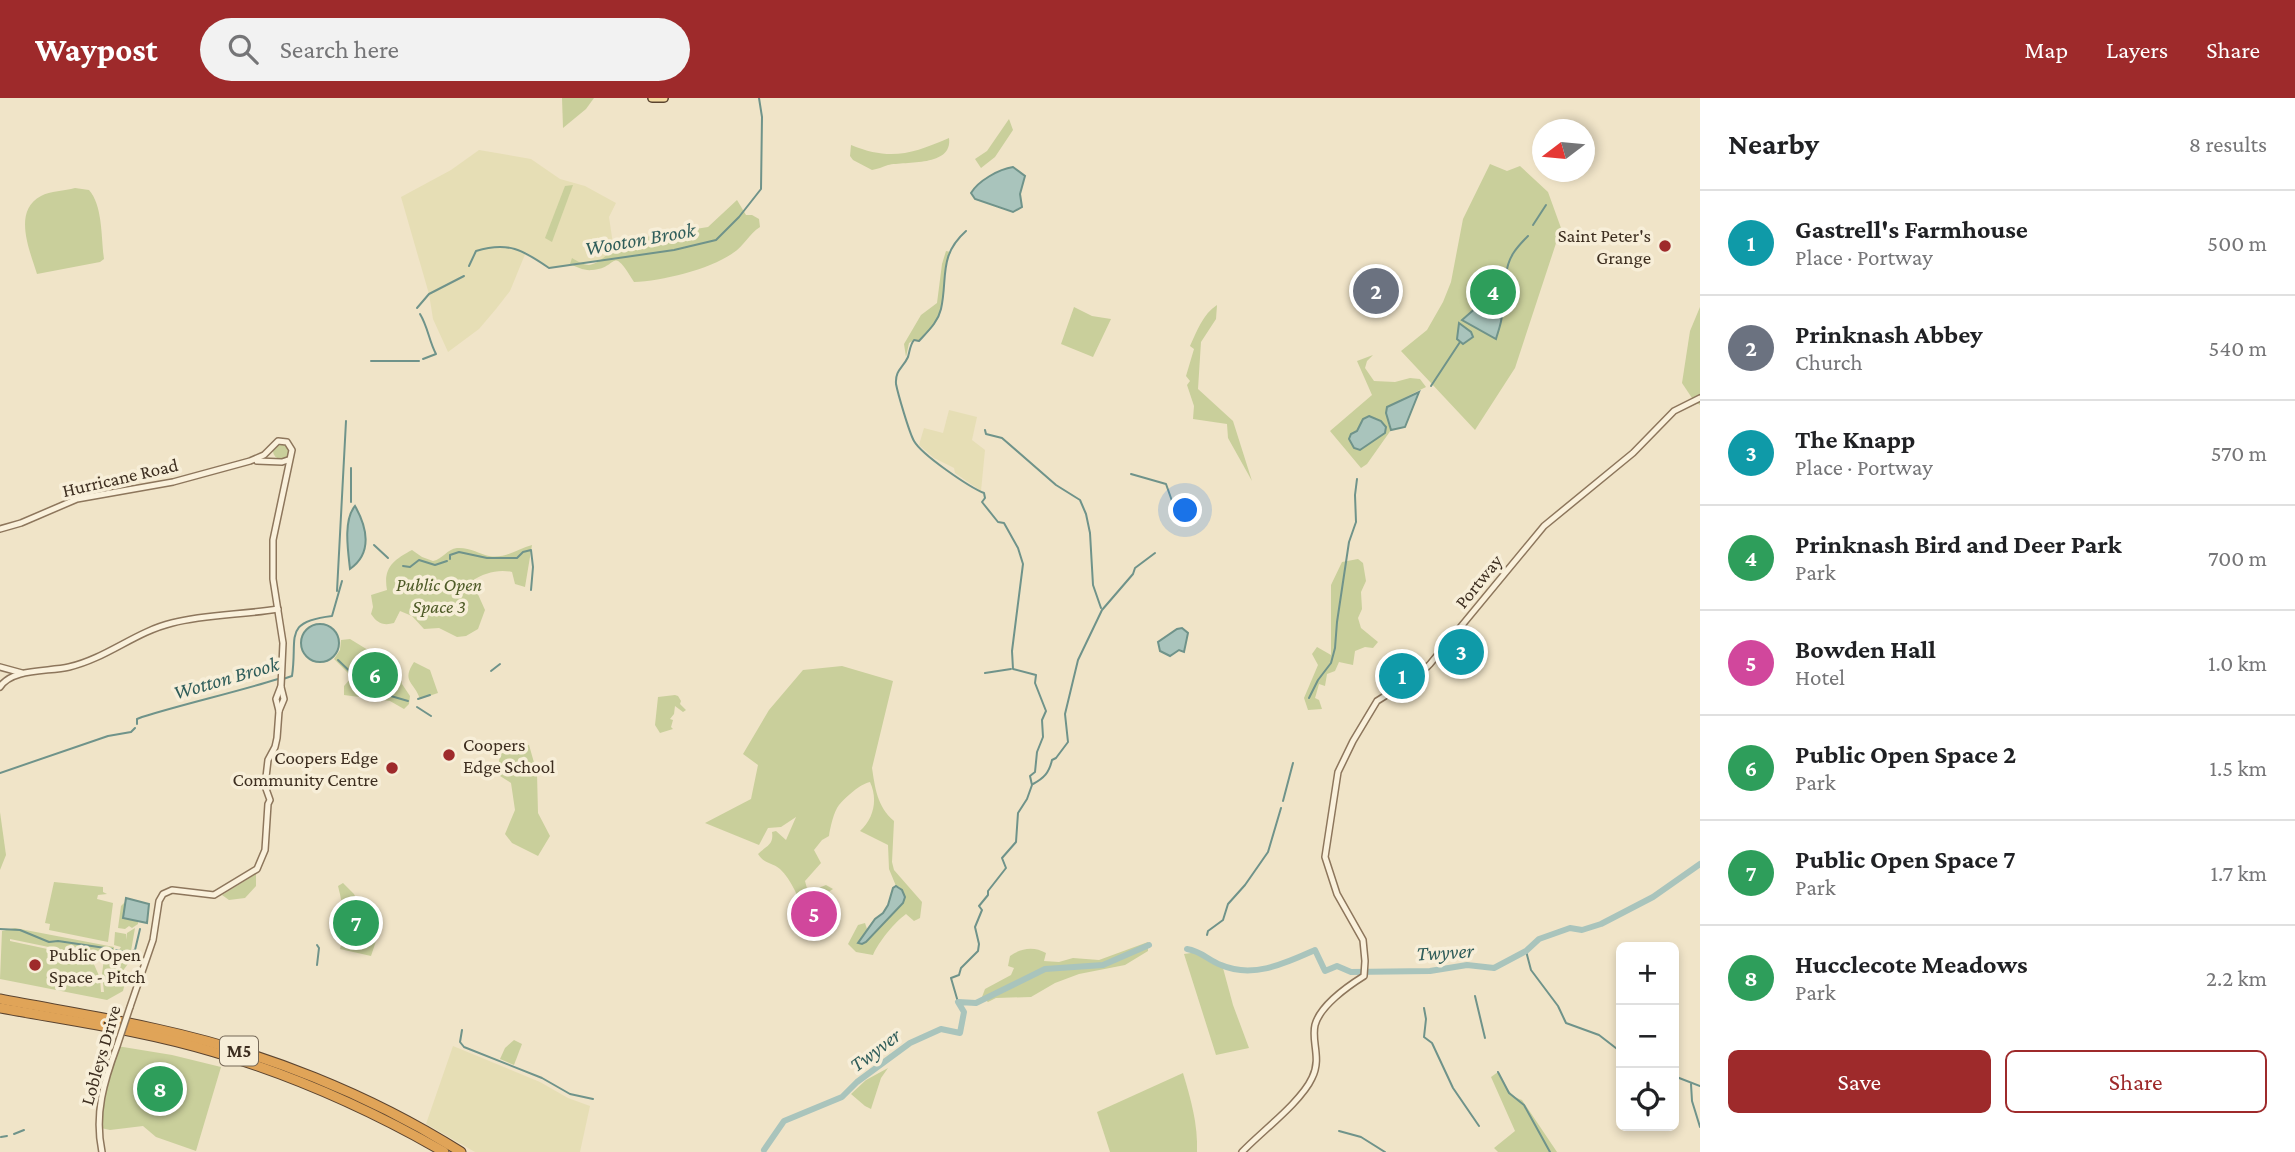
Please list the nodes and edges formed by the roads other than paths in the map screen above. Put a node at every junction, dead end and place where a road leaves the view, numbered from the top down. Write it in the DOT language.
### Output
graph roads {
  1 [pos="652,98"];
  2 [pos="664,98"];
  3 [pos="1700,398"];
  4 [pos="270,449"];
  5 [pos="289,459"];
  6 [pos="250,461"];
  7 [pos="277,462"];
  8 [pos="285,475"];
  9 [pos="0,529"];
  10 [pos="278,609"];
  11 [pos="0,668"];
  12 [pos="22,673"];
  13 [pos="2,685"];
  14 [pos="0,999"];
  15 [pos="0,1008"];
  16 [pos="102,1152"];
  17 [pos="444,1152"];
  18 [pos="461,1152"];
  19 [pos="1242,1152"];
  1 -- 2 [label="main road"];
  3 -- 19 [label="street, Portway"];
  4 -- 5 [label="street"];
  4 -- 6 [label="street, Hurricane Road"];
  4 -- 7 [label="street"];
  5 -- 7 [label="street, Hurricane Road"];
  5 -- 8 [label="street"];
  6 -- 7 [label="street, Hurricane Road"];
  6 -- 9 [label="street, Hurricane Road"];
  7 -- 8 [label="street"];
  8 -- 10 [label="street"];
  10 -- 12 [label="street"];
  10 -- 16 [label="street, Lobleys Drive, bridge"];
  11 -- 12 [label="street"];
  11 -- 13 [label="street"];
  12 -- 13 [label="street"];
  14 -- 18 [label="highway, M5"];
  15 -- 17 [label="highway, M5"];
}
